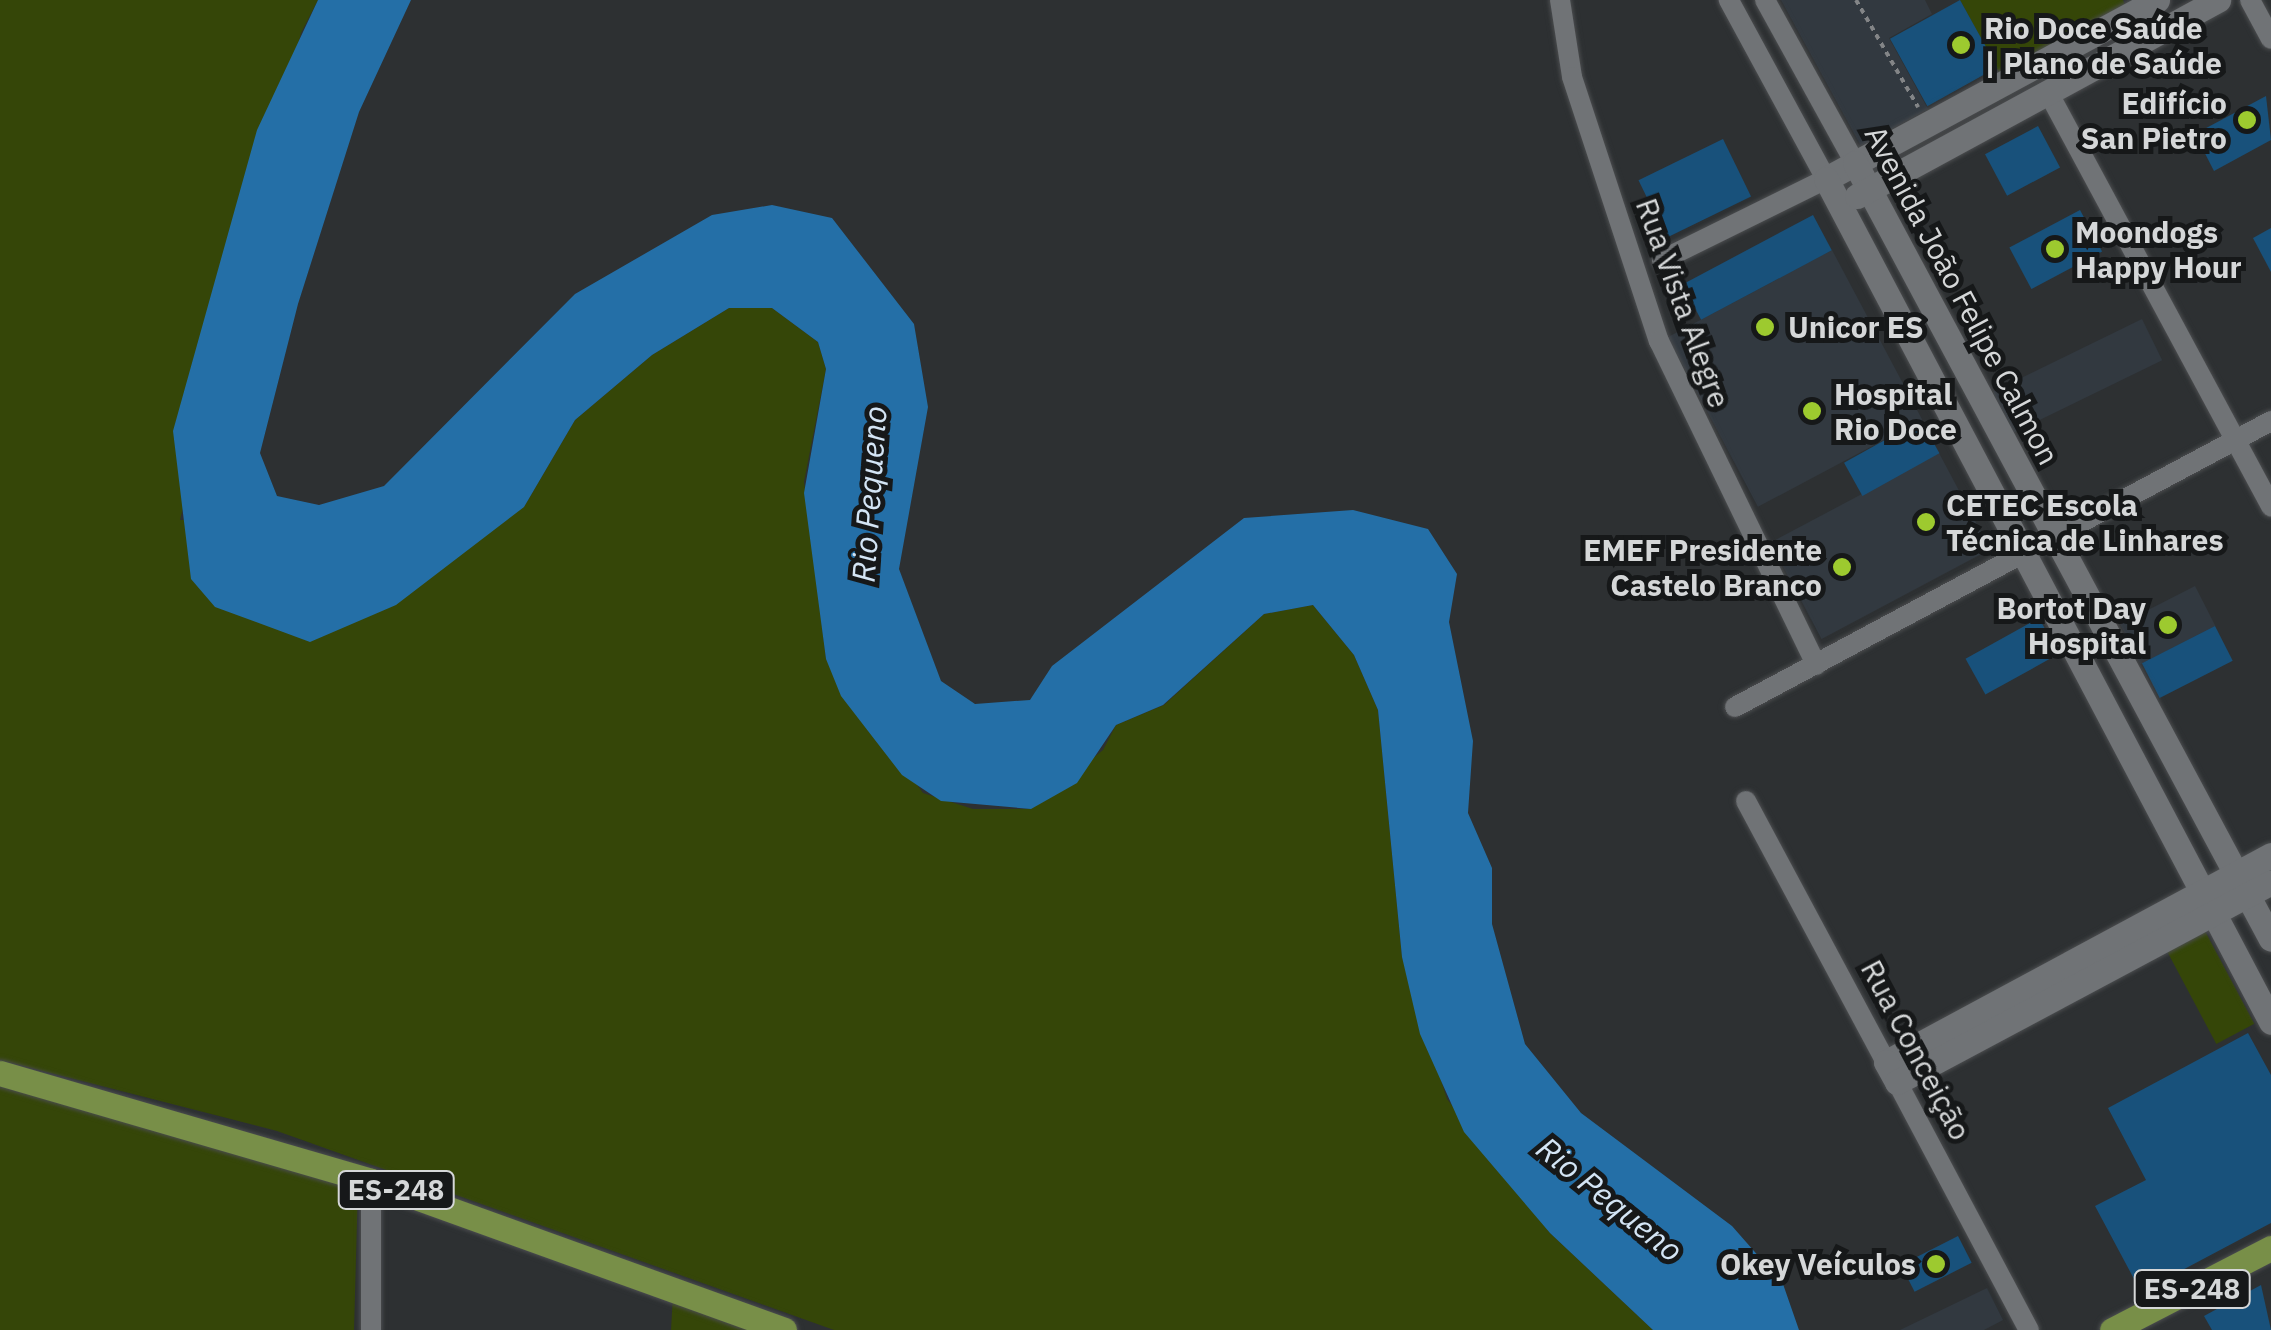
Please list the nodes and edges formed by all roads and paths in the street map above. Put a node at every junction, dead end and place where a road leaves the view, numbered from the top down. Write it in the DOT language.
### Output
graph roads {
  1 [pos="1560,0"];
  2 [pos="1729,0"];
  3 [pos="1765,0"];
  4 [pos="1856,0"];
  5 [pos="2157,0"];
  6 [pos="2218,0"];
  7 [pos="2250,0"];
  8 [pos="2271,39"];
  9 [pos="2010,80"];
  10 [pos="2048,92"];
  11 [pos="1928,124"];
  12 [pos="1855,163"];
  13 [pos="1826,179"];
  14 [pos="1869,189"];
  15 [pos="1840,205"];
  16 [pos="1662,260"];
  17 [pos="2271,422"];
  18 [pos="2235,440"];
  19 [pos="2271,507"];
  20 [pos="2056,537"];
  21 [pos="2024,554"];
  22 [pos="1816,665"];
  23 [pos="1735,707"];
  24 [pos="1746,801"];
  25 [pos="2271,855"];
  26 [pos="2271,882"];
  27 [pos="2242,884"];
  28 [pos="2208,903"];
  29 [pos="2271,939"];
  30 [pos="2271,1022"];
  31 [pos="1891,1072"];
  32 [pos="0,1073"];
  33 [pos="372,1181"];
  34 [pos="2271,1248"];
  35 [pos="371,1330"];
  36 [pos="784,1330"];
  37 [pos="2029,1330"];
  38 [pos="2112,1330"];
  1 -- 22 [label="street, Rua Vista Alegre"];
  2 -- 13 [label="street"];
  3 -- 12 [label="street, Avenida João Felipe Calmon"];
  4 -- 11 [label="path"];
  5 -- 9 [label="main road"];
  6 -- 10 [label="main road"];
  7 -- 8 [label="street"];
  9 -- 10 [label="main road"];
  9 -- 11 [label="main road"];
  10 -- 14 [label="main road"];
  10 -- 18 [label="street"];
  11 -- 12 [label="main road"];
  12 -- 13 [label="main road"];
  12 -- 14 [label="main road, Avenida João Felipe Calmon"];
  13 -- 15 [label="main road"];
  13 -- 16 [label="street"];
  14 -- 15 [label="main road"];
  14 -- 20 [label="main road, Avenida João Felipe Calmon"];
  15 -- 21 [label="main road"];
  17 -- 18 [label="street"];
  18 -- 19 [label="street"];
  18 -- 20 [label="street"];
  20 -- 21 [label="street"];
  20 -- 27 [label="main road, Avenida João Felipe Calmon"];
  21 -- 22 [label="street"];
  21 -- 28 [label="main road"];
  22 -- 23 [label="street"];
  24 -- 31 [label="street, Rua Conceição"];
  25 -- 27 [label="main road"];
  26 -- 27 [label="main road"];
  27 -- 28 [label="main road"];
  27 -- 29 [label="main road, Avenida João Felipe Calmon"];
  28 -- 30 [label="main road"];
  28 -- 31 [label="main road"];
  31 -- 37 [label="street, Rua Conceição"];
  32 -- 33 [label="main road, ES-248"];
  33 -- 35 [label="street"];
  33 -- 36 [label="main road, ES-248"];
  34 -- 38 [label="main road, ES-248"];
}
